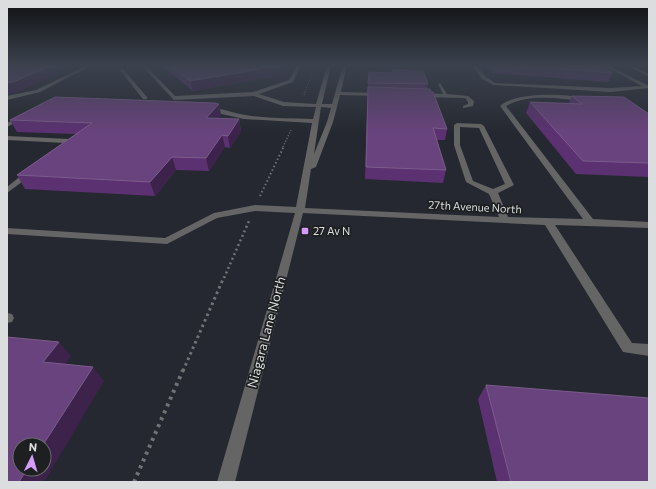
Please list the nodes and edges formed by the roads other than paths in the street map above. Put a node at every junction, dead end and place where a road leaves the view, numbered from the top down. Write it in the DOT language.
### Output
graph roads {
  1 [pos="44,88"];
  2 [pos="136,88"];
  3 [pos="165,88"];
  4 [pos="271,88"];
  5 [pos="323,88"];
  6 [pos="339,88"];
  7 [pos="442,88"];
  8 [pos="568,88"];
  9 [pos="638,88"];
  10 [pos="338,93"];
  11 [pos="254,94"];
  12 [pos="385,94"];
  13 [pos="416,95"];
  14 [pos="446,95"];
  15 [pos="7,98"];
  16 [pos="145,98"];
  17 [pos="594,99"];
  18 [pos="318,105"];
  19 [pos="334,106"];
  20 [pos="465,107"];
  21 [pos="202,110"];
  22 [pos="28,114"];
  23 [pos="314,121"];
  24 [pos="7,126"];
  25 [pos="7,138"];
  26 [pos="61,152"];
  27 [pos="37,168"];
  28 [pos="306,182"];
  29 [pos="7,191"];
  30 [pos="493,192"];
  31 [pos="300,209"];
  32 [pos="505,220"];
  33 [pos="548,222"];
  34 [pos="590,222"];
  35 [pos="649,225"];
  36 [pos="7,231"];
  37 [pos="649,350"];
  38 [pos="226,482"];
  1 -- 15 [label="street"];
  2 -- 16 [label="street"];
  3 -- 11 [label="street"];
  4 -- 11 [label="street"];
  5 -- 18 [label="street, Niagara Lane North"];
  6 -- 10 [label="street, Niagara Lane North"];
  7 -- 14 [label="street"];
  8 -- 9 [label="street"];
  10 -- 12 [label="street"];
  10 -- 19 [label="street, Niagara Lane North"];
  11 -- 18 [label="street"];
  13 -- 14 [label="street"];
  14 -- 20 [label="street"];
  17 -- 34 [label="street"];
  18 -- 19 [label="street"];
  18 -- 23 [label="street, Niagara Lane North"];
  19 -- 28 [label="street, Niagara Lane North"];
  21 -- 23 [label="street"];
  22 -- 24 [label="street"];
  23 -- 28 [label="street, Niagara Lane North"];
  25 -- 26 [label="street"];
  27 -- 29 [label="street"];
  28 -- 31 [label="street, Niagara Lane North"];
  30 -- 30 [label="street"];
  30 -- 32 [label="street"];
  31 -- 32 [label="street, 27th Avenue North"];
  31 -- 36 [label="street, 27th Avenue North"];
  31 -- 38 [label="street, Niagara Lane North"];
  32 -- 33 [label="street, 27th Avenue North"];
  33 -- 34 [label="street, 27th Avenue North"];
  33 -- 37 [label="street"];
  34 -- 35 [label="street, 27th Avenue North"];
}
